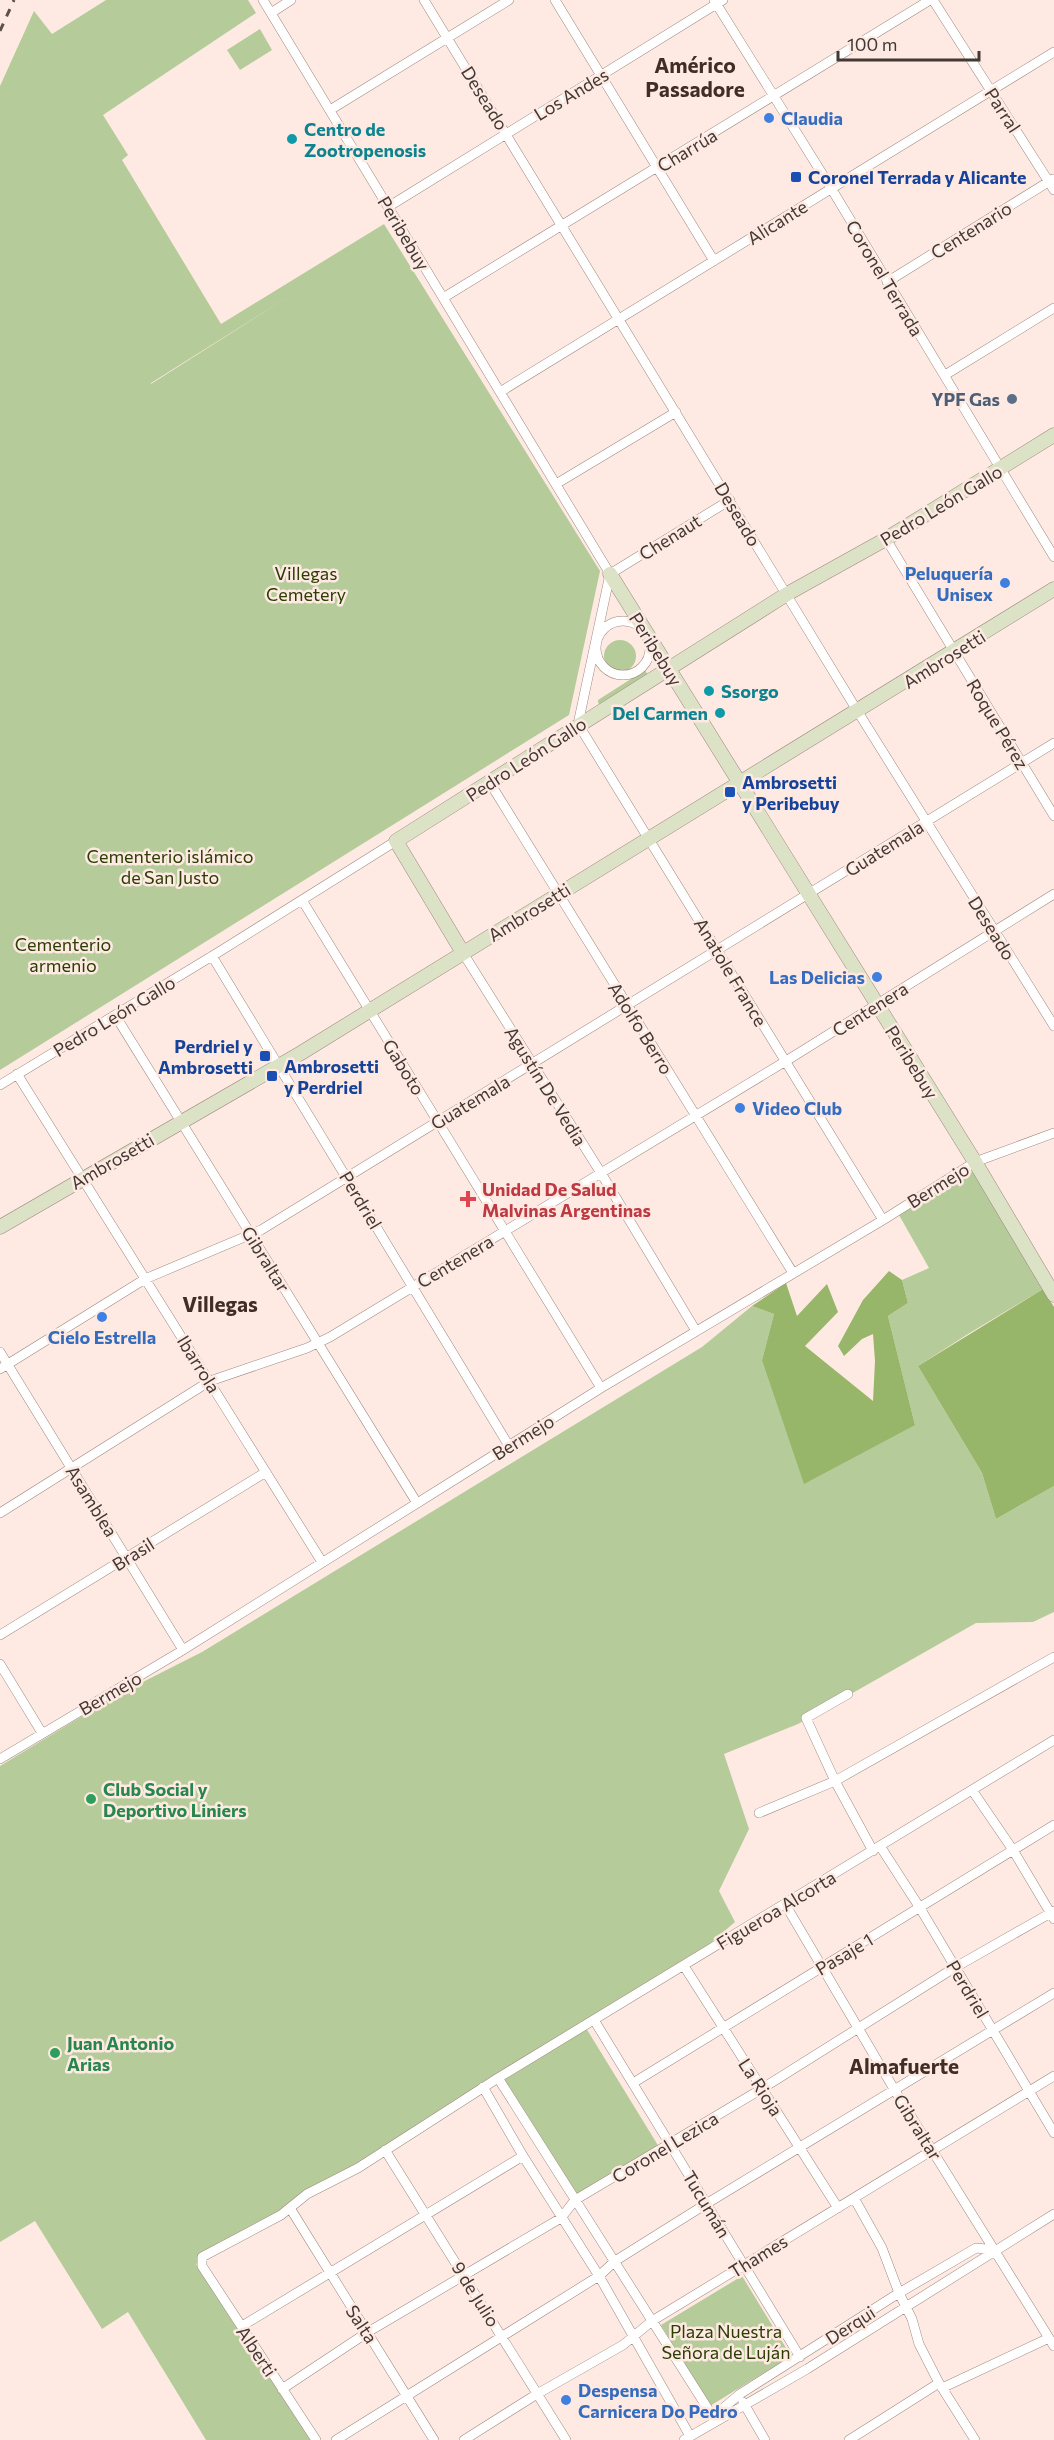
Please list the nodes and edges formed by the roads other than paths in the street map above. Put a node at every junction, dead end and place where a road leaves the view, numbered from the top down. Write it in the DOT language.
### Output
graph roads {
  1 [pos="263,0"];
  2 [pos="291,0"];
  3 [pos="424,0"];
  4 [pos="509,0"];
  5 [pos="555,0"];
  6 [pos="932,0"];
  7 [pos="718,1"];
  8 [pos="271,13"];
  9 [pos="447,38"];
  10 [pos="1054,52"];
  11 [pos="602,75"];
  12 [pos="990,89"];
  13 [pos="774,97"];
  14 [pos="330,110"];
  15 [pos="507,133"];
  16 [pos="658,168"];
  17 [pos="1052,183"];
  18 [pos="831,188"];
  19 [pos="388,207"];
  20 [pos="562,224"];
  21 [pos="714,261"];
  22 [pos="887,282"];
  23 [pos="443,298"];
  24 [pos="1054,308"];
  25 [pos="619,319"];
  26 [pos="945,375"];
  27 [pos="500,392"];
  28 [pos="676,412"];
  29 [pos="1054,435"];
  30 [pos="1002,469"];
  31 [pos="556,484"];
  32 [pos="730,500"];
  33 [pos="886,539"];
  34 [pos="1054,557"];
  35 [pos="610,574"];
  36 [pos="1054,589"];
  37 [pos="787,594"];
  38 [pos="649,638"];
  39 [pos="596,642"];
  40 [pos="955,652"];
  41 [pos="668,669"];
  42 [pos="858,712"];
  43 [pos="578,724"];
  44 [pos="1054,743"];
  45 [pos="1022,763"];
  46 [pos="739,782"];
  47 [pos="490,783"];
  48 [pos="1054,816"];
  49 [pos="926,822"];
  50 [pos="649,838"];
  51 [pos="396,841"];
  52 [pos="558,894"];
  53 [pos="808,894"];
  54 [pos="1054,894"];
  55 [pos="302,900"];
  56 [pos="994,932"];
  57 [pos="718,949"];
  58 [pos="463,953"];
  59 [pos="212,956"];
  60 [pos="627,1005"];
  61 [pos="876,1005"];
  62 [pos="369,1011"];
  63 [pos="115,1015"];
  64 [pos="1053,1023"];
  65 [pos="786,1061"];
  66 [pos="532,1064"];
  67 [pos="279,1065"];
  68 [pos="17,1074"];
  69 [pos="0,1085"];
  70 [pos="695,1116"];
  71 [pos="438,1121"];
  72 [pos="181,1122"];
  73 [pos="1054,1133"];
  74 [pos="975,1162"];
  75 [pos="601,1173"];
  76 [pos="83,1177"];
  77 [pos="348,1178"];
  78 [pos="883,1220"];
  79 [pos="0,1227"];
  80 [pos="506,1231"];
  81 [pos="251,1235"];
  82 [pos="793,1273"];
  83 [pos="1048,1274"];
  84 [pos="145,1279"];
  85 [pos="414,1286"];
  86 [pos="1054,1295"];
  87 [pos="696,1331"];
  88 [pos="319,1343"];
  89 [pos="0,1352"];
  90 [pos="4,1367"];
  91 [pos="210,1381"];
  92 [pos="601,1388"];
  93 [pos="509,1446"];
  94 [pos="71,1468"];
  95 [pos="266,1472"];
  96 [pos="417,1503"];
  97 [pos="0,1513"];
  98 [pos="128,1558"];
  99 [pos="322,1562"];
  100 [pos="0,1635"];
  101 [pos="183,1650"];
  102 [pos="1054,1657"];
  103 [pos="0,1664"];
  104 [pos="848,1694"];
  105 [pos="42,1733"];
  106 [pos="1054,1740"];
  107 [pos="0,1759"];
  108 [pos="835,1781"];
  109 [pos="972,1790"];
  110 [pos="759,1813"];
  111 [pos="1054,1825"];
  112 [pos="876,1848"];
  113 [pos="1013,1850"];
  114 [pos="786,1904"];
  115 [pos="920,1908"];
  116 [pos="1053,1914"];
  117 [pos="684,1966"];
  118 [pos="823,1967"];
  119 [pos="954,1968"];
  120 [pos="1054,1993"];
  121 [pos="594,2020"];
  122 [pos="858,2028"];
  123 [pos="723,2029"];
  124 [pos="993,2031"];
  125 [pos="1054,2076"];
  126 [pos="498,2078"];
  127 [pos="633,2083"];
  128 [pos="483,2087"];
  129 [pos="763,2088"];
  130 [pos="894,2089"];
  131 [pos="1029,2091"];
  132 [pos="1054,2133"];
  133 [pos="671,2144"];
  134 [pos="800,2147"];
  135 [pos="385,2150"];
  136 [pos="933,2151"];
  137 [pos="523,2156"];
  138 [pos="854,2198"];
  139 [pos="575,2200"];
  140 [pos="706,2204"];
  141 [pos="290,2208"];
  142 [pos="838,2208"];
  143 [pos="426,2213"];
  144 [pos="1054,2214"];
  145 [pos="561,2218"];
  146 [pos="996,2250"];
  147 [pos="201,2260"];
  148 [pos="615,2261"];
  149 [pos="744,2265"];
  150 [pos="329,2273"];
  151 [pos="464,2274"];
  152 [pos="599,2276"];
  153 [pos="899,2293"];
  154 [pos="906,2307"];
  155 [pos="652,2321"];
  156 [pos="242,2326"];
  157 [pos="368,2332"];
  158 [pos="503,2337"];
  159 [pos="634,2338"];
  160 [pos="1051,2342"];
  161 [pos="800,2357"];
  162 [pos="941,2385"];
  163 [pos="282,2389"];
  164 [pos="537,2394"];
  165 [pos="740,2394"];
  166 [pos="406,2396"];
  167 [pos="745,2405"];
  168 [pos="715,2420"];
  169 [pos="687,2438"];
  170 [pos="316,2440"];
  171 [pos="336,2440"];
  172 [pos="434,2440"];
  173 [pos="464,2440"];
  174 [pos="566,2440"];
  175 [pos="765,2440"];
  176 [pos="849,2440"];
  177 [pos="975,2440"];
  1 -- 8 [label="street, Peribebuy"];
  2 -- 8 [label="street"];
  3 -- 9 [label="street, Deseado"];
  4 -- 9 [label="street"];
  5 -- 11 [label="street"];
  6 -- 12 [label="street, Parral"];
  6 -- 13 [label="street, Charrúa"];
  7 -- 11 [label="street, Los Andes"];
  7 -- 13 [label="street, Coronel Terrada"];
  8 -- 14 [label="street, Peribebuy"];
  9 -- 14 [label="street"];
  9 -- 15 [label="street, Deseado"];
  10 -- 12 [label="street, Alicante"];
  11 -- 15 [label="street, Los Andes"];
  11 -- 16 [label="street"];
  12 -- 17 [label="street, Parral"];
  12 -- 18 [label="street, Alicante"];
  13 -- 16 [label="street, Charrúa"];
  13 -- 18 [label="street, Coronel Terrada"];
  14 -- 19 [label="street, Peribebuy"];
  15 -- 19 [label="street, Los Andes"];
  15 -- 20 [label="street, Deseado"];
  16 -- 20 [label="street, Charrúa"];
  16 -- 21 [label="street"];
  17 -- 22 [label="street, Centenario"];
  18 -- 21 [label="street, Alicante"];
  18 -- 22 [label="street, Coronel Terrada"];
  19 -- 23 [label="street, Peribebuy"];
  20 -- 23 [label="street, Charrúa"];
  20 -- 25 [label="street, Deseado"];
  21 -- 25 [label="street, Alicante"];
  22 -- 26 [label="street, Coronel Terrada"];
  23 -- 27 [label="street, Peribebuy"];
  24 -- 26 [label="street"];
  25 -- 27 [label="street, Alicante"];
  25 -- 28 [label="street, Deseado"];
  26 -- 30 [label="street, Coronel Terrada"];
  27 -- 31 [label="street, Peribebuy"];
  28 -- 31 [label="street"];
  28 -- 32 [label="street, Deseado"];
  29 -- 30 [label="street, Pedro León Gallo"];
  30 -- 33 [label="street, Pedro León Gallo"];
  30 -- 34 [label="street, Coronel Terrada"];
  31 -- 35 [label="street, Peribebuy"];
  32 -- 35 [label="street, Chenaut"];
  32 -- 37 [label="street, Deseado"];
  33 -- 37 [label="street, Pedro León Gallo"];
  33 -- 40 [label="street, Roque Pérez"];
  35 -- 38 [label="street, Peribebuy"];
  35 -- 39 [label="street"];
  36 -- 40 [label="street, Ambrosetti"];
  37 -- 41 [label="street, Pedro León Gallo"];
  37 -- 42 [label="street, Deseado"];
  38 -- 39 [label="street"];
  38 -- 39 [label="street"];
  38 -- 41 [label="street, Peribebuy"];
  39 -- 43 [label="street"];
  40 -- 42 [label="street, Ambrosetti"];
  40 -- 45 [label="street, Roque Pérez"];
  41 -- 43 [label="street, Pedro León Gallo"];
  41 -- 46 [label="street, Peribebuy"];
  42 -- 46 [label="street, Ambrosetti"];
  42 -- 49 [label="street, Deseado"];
  43 -- 47 [label="street, Pedro León Gallo"];
  43 -- 50 [label="street, Anatole France"];
  44 -- 45 [label="street, Guatemala"];
  45 -- 48 [label="street, Roque Pérez"];
  45 -- 49 [label="street, Guatemala"];
  46 -- 50 [label="street, Ambrosetti"];
  46 -- 53 [label="street, Peribebuy"];
  47 -- 51 [label="street, Pedro León Gallo"];
  47 -- 52 [label="street, Adolfo Berro"];
  49 -- 53 [label="street, Guatemala"];
  49 -- 56 [label="street, Deseado"];
  50 -- 52 [label="street, Ambrosetti"];
  50 -- 57 [label="street, Anatole France"];
  51 -- 55 [label="street, Pedro León Gallo"];
  51 -- 58 [label="street, Agustín De Vedia"];
  52 -- 58 [label="street, Ambrosetti"];
  52 -- 60 [label="street, Adolfo Berro"];
  53 -- 57 [label="street, Guatemala"];
  53 -- 61 [label="street, Peribebuy"];
  54 -- 56 [label="street, Centenera"];
  55 -- 59 [label="street, Pedro León Gallo"];
  55 -- 62 [label="street, Gaboto"];
  56 -- 61 [label="street, Centenera"];
  56 -- 64 [label="street, Deseado"];
  57 -- 60 [label="street, Guatemala"];
  57 -- 65 [label="street, Anatole France"];
  58 -- 62 [label="street, Ambrosetti"];
  58 -- 66 [label="street, Agustín De Vedia"];
  59 -- 63 [label="street, Pedro León Gallo"];
  59 -- 67 [label="street, Perdriel"];
  60 -- 66 [label="street, Guatemala"];
  60 -- 70 [label="street, Adolfo Berro"];
  61 -- 65 [label="street, Centenera"];
  61 -- 74 [label="street, Peribebuy"];
  62 -- 67 [label="street, Ambrosetti"];
  62 -- 71 [label="street, Gaboto"];
  63 -- 68 [label="street, Pedro León Gallo"];
  63 -- 72 [label="street, Gibraltar"];
  65 -- 70 [label="street, Centenera"];
  65 -- 78 [label="street, Anatole France"];
  66 -- 71 [label="street, Guatemala"];
  66 -- 75 [label="street, Agustín De Vedia"];
  67 -- 72 [label="street, Ambrosetti"];
  67 -- 77 [label="street, Perdriel"];
  68 -- 69 [label="street, Pedro León Gallo"];
  68 -- 76 [label="street, Ibarrola"];
  70 -- 75 [label="street, Centenera"];
  70 -- 82 [label="street, Adolfo Berro"];
  71 -- 77 [label="street, Guatemala"];
  71 -- 80 [label="street, Gaboto"];
  72 -- 76 [label="street, Ambrosetti"];
  72 -- 81 [label="street, Gibraltar"];
  73 -- 74 [label="street, Bermejo"];
  74 -- 78 [label="street, Bermejo"];
  74 -- 83 [label="street, Peribebuy"];
  75 -- 80 [label="street, Centenera"];
  75 -- 87 [label="street, Agustín De Vedia"];
  76 -- 79 [label="street, Ambrosetti"];
  76 -- 84 [label="street, Ibarrola"];
  77 -- 81 [label="street, Guatemala"];
  77 -- 85 [label="street, Perdriel"];
  78 -- 82 [label="street, Bermejo"];
  80 -- 85 [label="street, Centenera"];
  80 -- 92 [label="street, Gaboto"];
  81 -- 84 [label="street, Guatemala"];
  81 -- 88 [label="street, Gibraltar"];
  82 -- 87 [label="street, Bermejo"];
  83 -- 86 [label="street, Peribebuy"];
  84 -- 90 [label="street, Guatemala"];
  84 -- 91 [label="street, Ibarrola"];
  85 -- 88 [label="street, Centenera"];
  85 -- 93 [label="street, Perdriel"];
  87 -- 92 [label="street, Bermejo"];
  88 -- 91 [label="street, Centenera"];
  88 -- 96 [label="street, Gibraltar"];
  89 -- 90 [label="street, Asamblea"];
  90 -- 94 [label="street, Asamblea"];
  91 -- 94 [label="street, Centenera"];
  91 -- 95 [label="street, Ibarrola"];
  92 -- 93 [label="street, Bermejo"];
  93 -- 96 [label="street, Bermejo"];
  94 -- 97 [label="street, Centenera"];
  94 -- 98 [label="street, Asamblea"];
  95 -- 98 [label="street, Brasil"];
  95 -- 99 [label="street, Ibarrola"];
  96 -- 99 [label="street, Bermejo"];
  98 -- 100 [label="street, Brasil"];
  98 -- 101 [label="street, Asamblea"];
  99 -- 101 [label="street, Bermejo"];
  101 -- 105 [label="street, Bermejo"];
  102 -- 108 [label="street"];
  103 -- 105 [label="street"];
  104 -- 108 [label="street, Perdriel"];
  105 -- 107 [label="street, Bermejo"];
  106 -- 109 [label="street, Figueroa Alcorta"];
  108 -- 110 [label="street"];
  108 -- 112 [label="street, Perdriel"];
  109 -- 112 [label="street, Figueroa Alcorta"];
  109 -- 113 [label="street"];
  111 -- 113 [label="street, Pasaje 1"];
  112 -- 114 [label="street, Figueroa Alcorta"];
  112 -- 115 [label="street, Perdriel"];
  113 -- 115 [label="street, Pasaje 1"];
  113 -- 116 [label="street"];
  114 -- 117 [label="street, Figueroa Alcorta"];
  114 -- 118 [label="street, Gibraltar"];
  115 -- 118 [label="street, Pasaje 1"];
  115 -- 119 [label="street, Perdriel"];
  116 -- 119 [label="street, Coronel Lezica"];
  117 -- 121 [label="street, Figueroa Alcorta"];
  117 -- 123 [label="street, La Rioja"];
  118 -- 122 [label="street, Gibraltar"];
  118 -- 123 [label="street, Pasaje 1"];
  119 -- 122 [label="street, Coronel Lezica"];
  119 -- 124 [label="street, Perdriel"];
  120 -- 124 [label="street"];
  121 -- 126 [label="street, Figueroa Alcorta"];
  121 -- 127 [label="street, Tucumán"];
  122 -- 129 [label="street, Coronel Lezica"];
  122 -- 130 [label="street, Gibraltar"];
  123 -- 127 [label="street, Pasaje 1"];
  123 -- 129 [label="street, La Rioja"];
  124 -- 130 [label="street"];
  124 -- 131 [label="street, Perdriel"];
  125 -- 131 [label="street, Thames"];
  126 -- 128 [label="street, Figueroa Alcorta"];
  126 -- 139 [label="street"];
  127 -- 133 [label="street, Tucumán"];
  128 -- 135 [label="street, Figueroa Alcorta"];
  128 -- 137 [label="street"];
  129 -- 133 [label="street, Coronel Lezica"];
  129 -- 134 [label="street, La Rioja"];
  130 -- 134 [label="street"];
  130 -- 136 [label="street, Gibraltar"];
  131 -- 132 [label="street, Perdriel"];
  131 -- 136 [label="street, Thames"];
  133 -- 139 [label="street, Coronel Lezica"];
  133 -- 140 [label="street, Tucumán"];
  134 -- 140 [label="street"];
  134 -- 142 [label="street, La Rioja"];
  135 -- 141 [label="street, Figueroa Alcorta"];
  135 -- 143 [label="street, 9 de Julio"];
  136 -- 138 [label="street, Thames"];
  136 -- 146 [label="street, Gibraltar"];
  137 -- 143 [label="street"];
  137 -- 145 [label="street"];
  138 -- 142 [label="street, Thames"];
  138 -- 153 [label="street"];
  139 -- 145 [label="street, Coronel Lezica"];
  139 -- 148 [label="street"];
  140 -- 148 [label="street"];
  140 -- 149 [label="street, Tucumán"];
  141 -- 147 [label="street, Figueroa Alcorta"];
  141 -- 150 [label="street, Salta"];
  142 -- 149 [label="street, Thames"];
  143 -- 150 [label="street"];
  143 -- 151 [label="street, 9 de Julio"];
  144 -- 146 [label="street, Derqui"];
  145 -- 151 [label="street, Coronel Lezica"];
  145 -- 152 [label="street"];
  146 -- 153 [label="street, Derqui"];
  146 -- 154 [label="street, Derqui"];
  146 -- 160 [label="street, Gibraltar"];
  147 -- 156 [label="street, Alberti"];
  148 -- 152 [label="street"];
  148 -- 155 [label="street"];
  149 -- 155 [label="street, Thames"];
  149 -- 161 [label="street, Tucumán"];
  150 -- 156 [label="street"];
  150 -- 157 [label="street, Salta"];
  151 -- 157 [label="street, Coronel Lezica"];
  151 -- 158 [label="street, 9 de Julio"];
  152 -- 158 [label="street"];
  152 -- 159 [label="street"];
  153 -- 154 [label="street"];
  153 -- 161 [label="street, Derqui"];
  154 -- 162 [label="street"];
  154 -- 167 [label="street, Derqui"];
  155 -- 159 [label="street, Thames"];
  155 -- 168 [label="street"];
  156 -- 163 [label="street, Alberti"];
  157 -- 163 [label="street, Coronel Lezica"];
  157 -- 166 [label="street, Salta"];
  158 -- 164 [label="street, 9 de Julio"];
  158 -- 166 [label="street"];
  159 -- 164 [label="street, Thames"];
  159 -- 169 [label="street"];
  160 -- 162 [label="street"];
  161 -- 165 [label="street, Derqui"];
  162 -- 176 [label="street"];
  162 -- 177 [label="street"];
  163 -- 170 [label="street, Alberti"];
  164 -- 173 [label="street, Thames"];
  164 -- 174 [label="street, 9 de Julio"];
  165 -- 167 [label="street"];
  165 -- 168 [label="street, Derqui"];
  166 -- 171 [label="street"];
  166 -- 172 [label="street, Salta"];
  167 -- 168 [label="street, Derqui"];
  167 -- 175 [label="street"];
  168 -- 169 [label="street, Derqui"];
}
